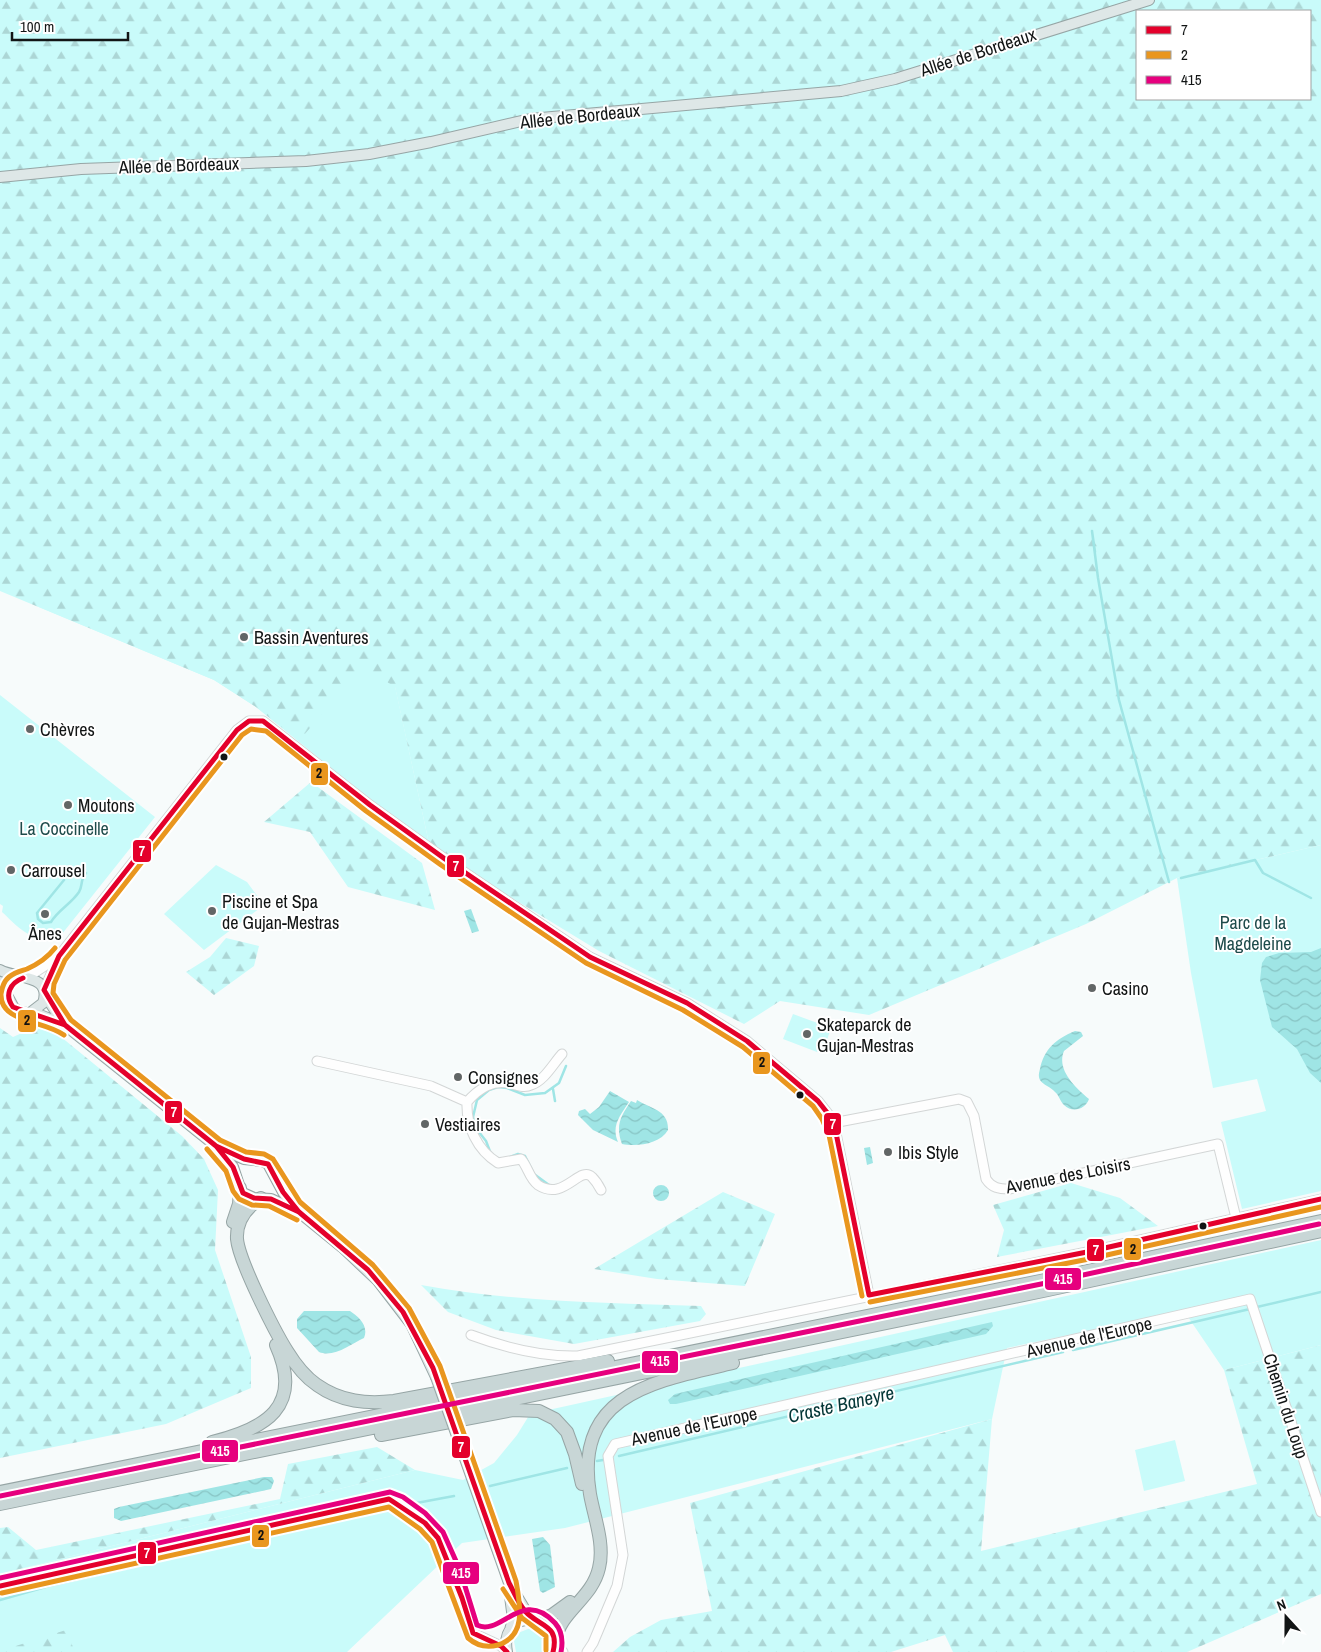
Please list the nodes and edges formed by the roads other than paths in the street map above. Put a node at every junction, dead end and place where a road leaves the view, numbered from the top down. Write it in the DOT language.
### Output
graph roads {
  1 [pos="1149,0"];
  2 [pos="0,177"];
  3 [pos="59,956"];
  4 [pos="0,970"];
  5 [pos="26,977"];
  6 [pos="0,982"];
  7 [pos="44,993"];
  8 [pos="9,997"];
  9 [pos="30,1013"];
  10 [pos="65,1025"];
  11 [pos="562,1054"];
  12 [pos="317,1061"];
  13 [pos="467,1102"];
  14 [pos="833,1123"];
  15 [pos="216,1146"];
  16 [pos="251,1161"];
  17 [pos="276,1180"];
  18 [pos="239,1183"];
  19 [pos="601,1190"];
  20 [pos="260,1198"];
  21 [pos="1321,1199"];
  22 [pos="299,1212"];
  23 [pos="1236,1218"];
  24 [pos="1321,1221"];
  25 [pos="1321,1232"];
  26 [pos="868,1295"];
  27 [pos="1250,1299"];
  28 [pos="954,1309"];
  29 [pos="471,1336"];
  30 [pos="756,1339"];
  31 [pos="316,1435"];
  32 [pos="52,1482"];
  33 [pos="0,1492"];
  34 [pos="0,1504"];
  35 [pos="1321,1512"];
  36 [pos="508,1583"];
  37 [pos="0,1586"];
  38 [pos="537,1620"];
  39 [pos="510,1630"];
  40 [pos="489,1639"];
  41 [pos="556,1647"];
  42 [pos="507,1652"];
  43 [pos="587,1652"];
  1 -- 2 [label="main road, Allée de Bordeaux"];
  3 -- 5 [label="street"];
  3 -- 7 [label="street"];
  3 -- 14 [label="street"];
  4 -- 5 [label="main road"];
  5 -- 7 [label="main road"];
  5 -- 8 [label="main road"];
  6 -- 8 [label="main road"];
  7 -- 9 [label="main road"];
  7 -- 10 [label="main road"];
  8 -- 9 [label="main road"];
  9 -- 10 [label="main road"];
  10 -- 15 [label="main road"];
  11 -- 13 [label="street"];
  12 -- 13 [label="street"];
  13 -- 19 [label="street"];
  14 -- 23 [label="street, Avenue des Loisirs"];
  14 -- 26 [label="street"];
  15 -- 16 [label="main road"];
  15 -- 18 [label="main road"];
  16 -- 17 [label="main road"];
  16 -- 18 [label="main road"];
  17 -- 20 [label="main road"];
  17 -- 22 [label="main road"];
  18 -- 20 [label="main road"];
  18 -- 32 [label="highway"];
  20 -- 22 [label="main road"];
  20 -- 30 [label="highway"];
  21 -- 23 [label="street"];
  22 -- 36 [label="main road, bridge"];
  23 -- 26 [label="street"];
  24 -- 30 [label="highway"];
  25 -- 28 [label="highway"];
  26 -- 29 [label="street"];
  27 -- 35 [label="street, Chemin du Loup"];
  27 -- 43 [label="street, Avenue de l'Europe"];
  28 -- 31 [label="highway"];
  28 -- 41 [label="highway"];
  30 -- 31 [label="highway"];
  31 -- 32 [label="highway"];
  31 -- 34 [label="highway"];
  31 -- 38 [label="highway"];
  32 -- 33 [label="highway"];
  36 -- 38 [label="main road"];
  36 -- 39 [label="main road"];
  37 -- 40 [label="street"];
  38 -- 39 [label="main road"];
  38 -- 41 [label="main road"];
  39 -- 40 [label="street"];
  39 -- 42 [label="main road"];
  40 -- 42 [label="street"];
}
